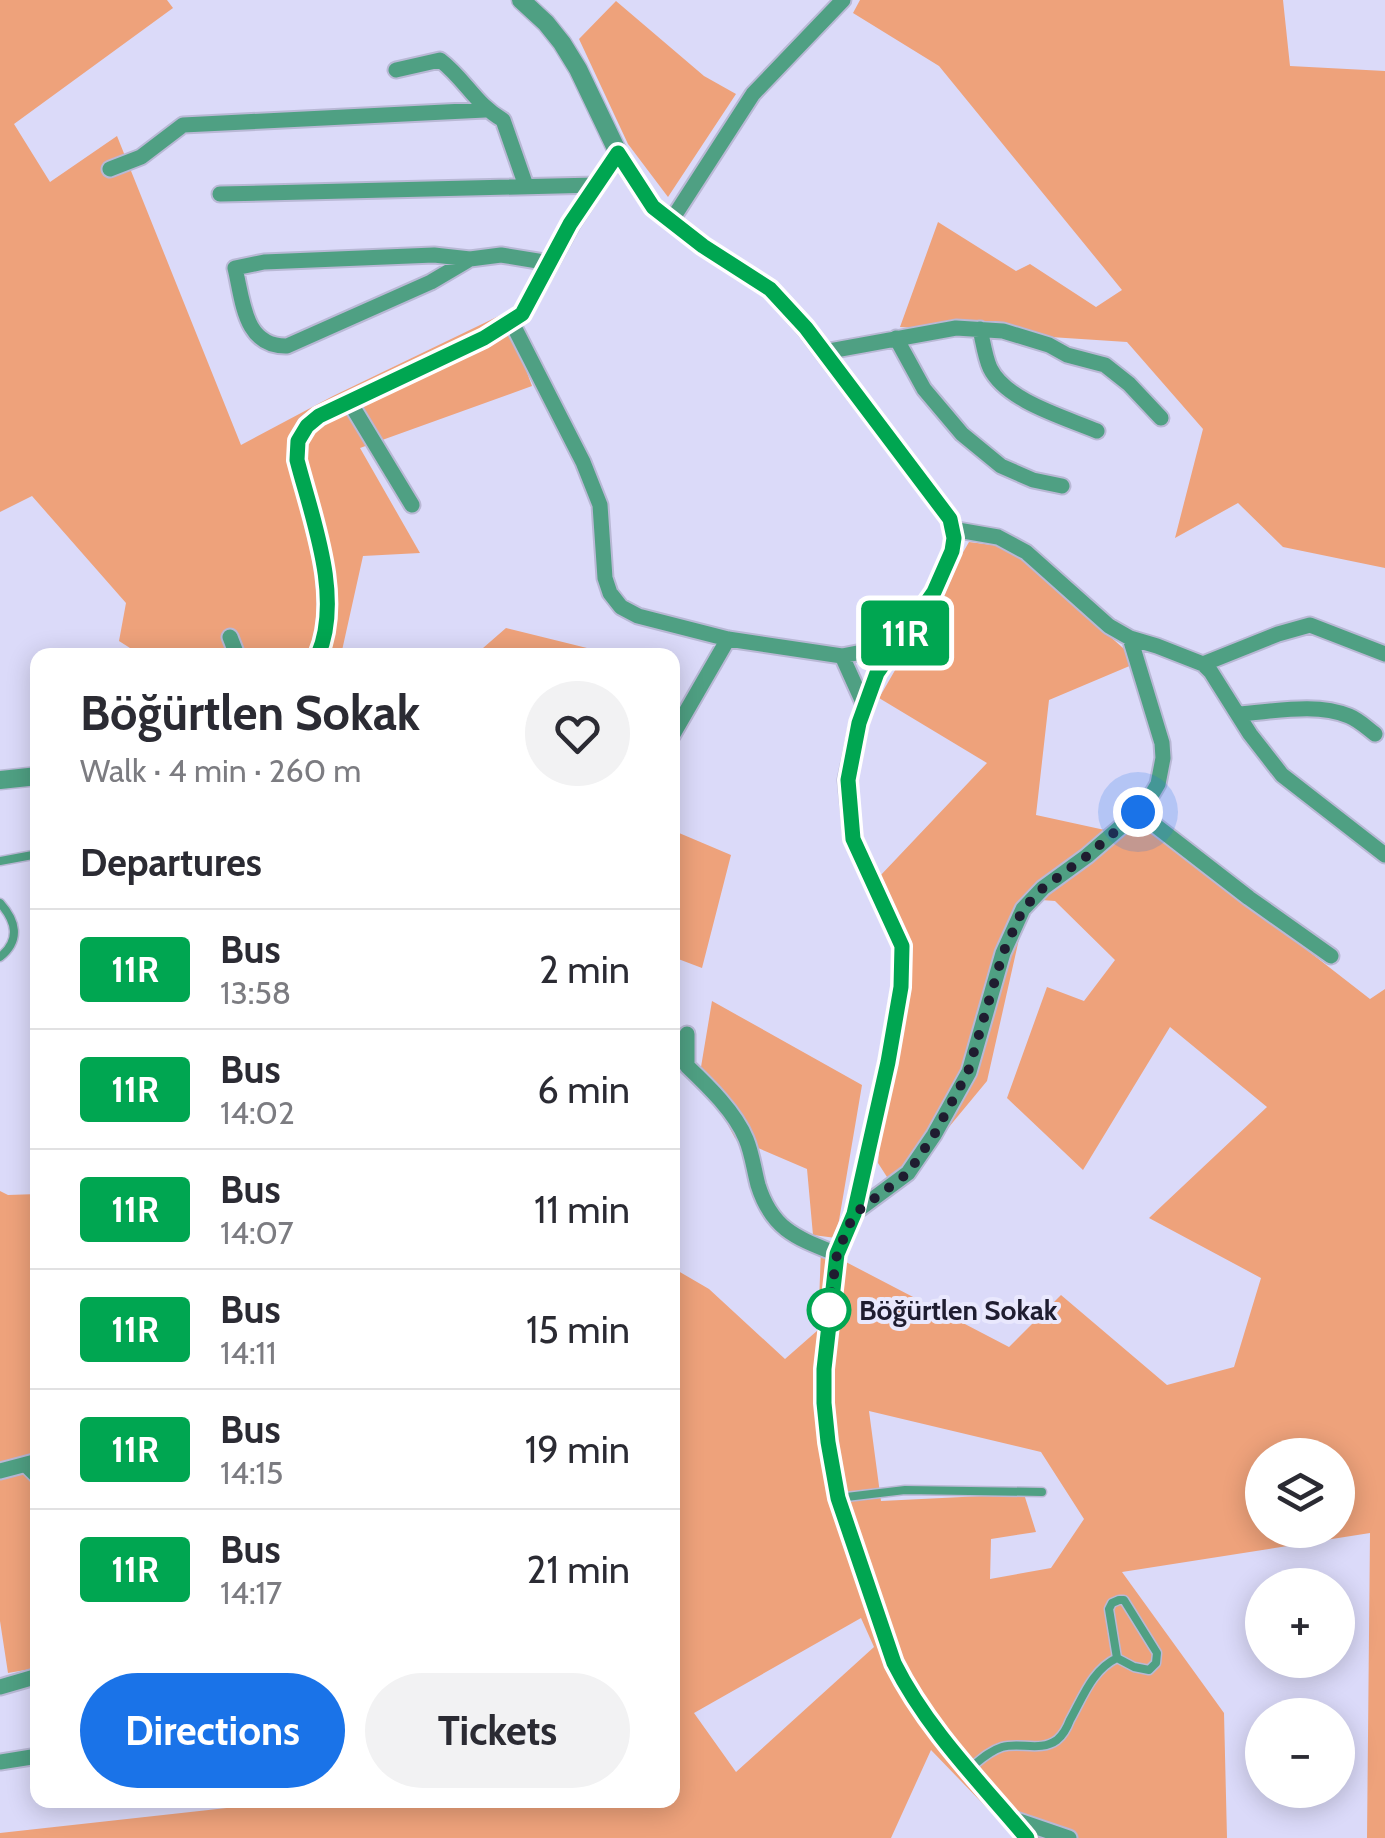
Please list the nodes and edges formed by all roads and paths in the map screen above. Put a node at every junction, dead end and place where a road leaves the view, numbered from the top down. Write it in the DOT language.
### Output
graph roads {
  1 [pos="522,0"];
  2 [pos="843,0"];
  3 [pos="396,70"];
  4 [pos="485,110"];
  5 [pos="618,153"];
  6 [pos="110,169"];
  7 [pos="597,185"];
  8 [pos="526,186"];
  9 [pos="220,194"];
  10 [pos="671,221"];
  11 [pos="470,260"];
  12 [pos="550,263"];
  13 [pos="511,321"];
  14 [pos="980,330"];
  15 [pos="896,338"];
  16 [pos="824,352"];
  17 [pos="349,401"];
  18 [pos="1161,418"];
  19 [pos="1096,432"];
  20 [pos="1062,486"];
  21 [pos="412,505"];
  22 [pos="952,528"];
  23 [pos="230,637"];
  24 [pos="1130,638"];
  25 [pos="728,639"];
  26 [pos="897,645"];
  27 [pos="234,648"];
  28 [pos="321,648"];
  29 [pos="1385,654"];
  30 [pos="842,656"];
  31 [pos="1202,664"];
  32 [pos="865,708"];
  33 [pos="1238,714"];
  34 [pos="680,722"];
  35 [pos="1375,734"];
  36 [pos="30,777"];
  37 [pos="0,780"];
  38 [pos="1138,812"];
  39 [pos="30,855"];
  40 [pos="1385,855"];
  41 [pos="0,860"];
  42 [pos="0,903"];
  43 [pos="1331,956"];
  44 [pos="0,957"];
  45 [pos="688,1034"];
  46 [pos="854,1214"];
  47 [pos="837,1254"];
  48 [pos="30,1463"];
  49 [pos="0,1471"];
  50 [pos="1042,1492"];
  51 [pos="838,1498"];
  52 [pos="1117,1658"];
  53 [pos="30,1678"];
  54 [pos="0,1686"];
  55 [pos="30,1757"];
  56 [pos="0,1762"];
  57 [pos="969,1770"];
  58 [pos="1010,1818"];
  59 [pos="1027,1838"];
  60 [pos="1068,1838"];
  1 -- 5 [label="street"];
  2 -- 10 [label="street"];
  3 -- 4 [label="street"];
  4 -- 6 [label="street"];
  4 -- 8 [label="street"];
  5 -- 7 [label="street"];
  5 -- 10 [label="street"];
  7 -- 8 [label="street"];
  7 -- 12 [label="street"];
  8 -- 9 [label="street"];
  10 -- 16 [label="street"];
  11 -- 11 [label="street"];
  11 -- 12 [label="street"];
  12 -- 13 [label="street"];
  13 -- 17 [label="street"];
  13 -- 25 [label="street"];
  14 -- 15 [label="street"];
  14 -- 18 [label="street"];
  14 -- 19 [label="street"];
  15 -- 16 [label="street"];
  15 -- 20 [label="street"];
  16 -- 22 [label="street"];
  17 -- 21 [label="street"];
  17 -- 28 [label="street"];
  22 -- 24 [label="street"];
  22 -- 26 [label="street"];
  23 -- 27 [label="street"];
  24 -- 31 [label="street"];
  24 -- 38 [label="street"];
  25 -- 30 [label="street"];
  25 -- 34 [label="street"];
  26 -- 30 [label="street"];
  26 -- 32 [label="street"];
  29 -- 31 [label="street"];
  30 -- 32 [label="street"];
  31 -- 33 [label="street"];
  32 -- 46 [label="street"];
  33 -- 35 [label="street"];
  33 -- 40 [label="street"];
  36 -- 37 [label="street"];
  38 -- 43 [label="street"];
  38 -- 46 [label="street"];
  39 -- 41 [label="lane"];
  42 -- 44 [label="lane"];
  45 -- 47 [label="street"];
  46 -- 47 [label="street"];
  47 -- 51 [label="street"];
  48 -- 49 [label="street"];
  50 -- 51 [label="lane"];
  51 -- 57 [label="street"];
  52 -- 52 [label="lane"];
  52 -- 57 [label="lane"];
  53 -- 54 [label="street"];
  55 -- 56 [label="street"];
  57 -- 58 [label="street"];
  58 -- 59 [label="street"];
  58 -- 60 [label="street"];
}
